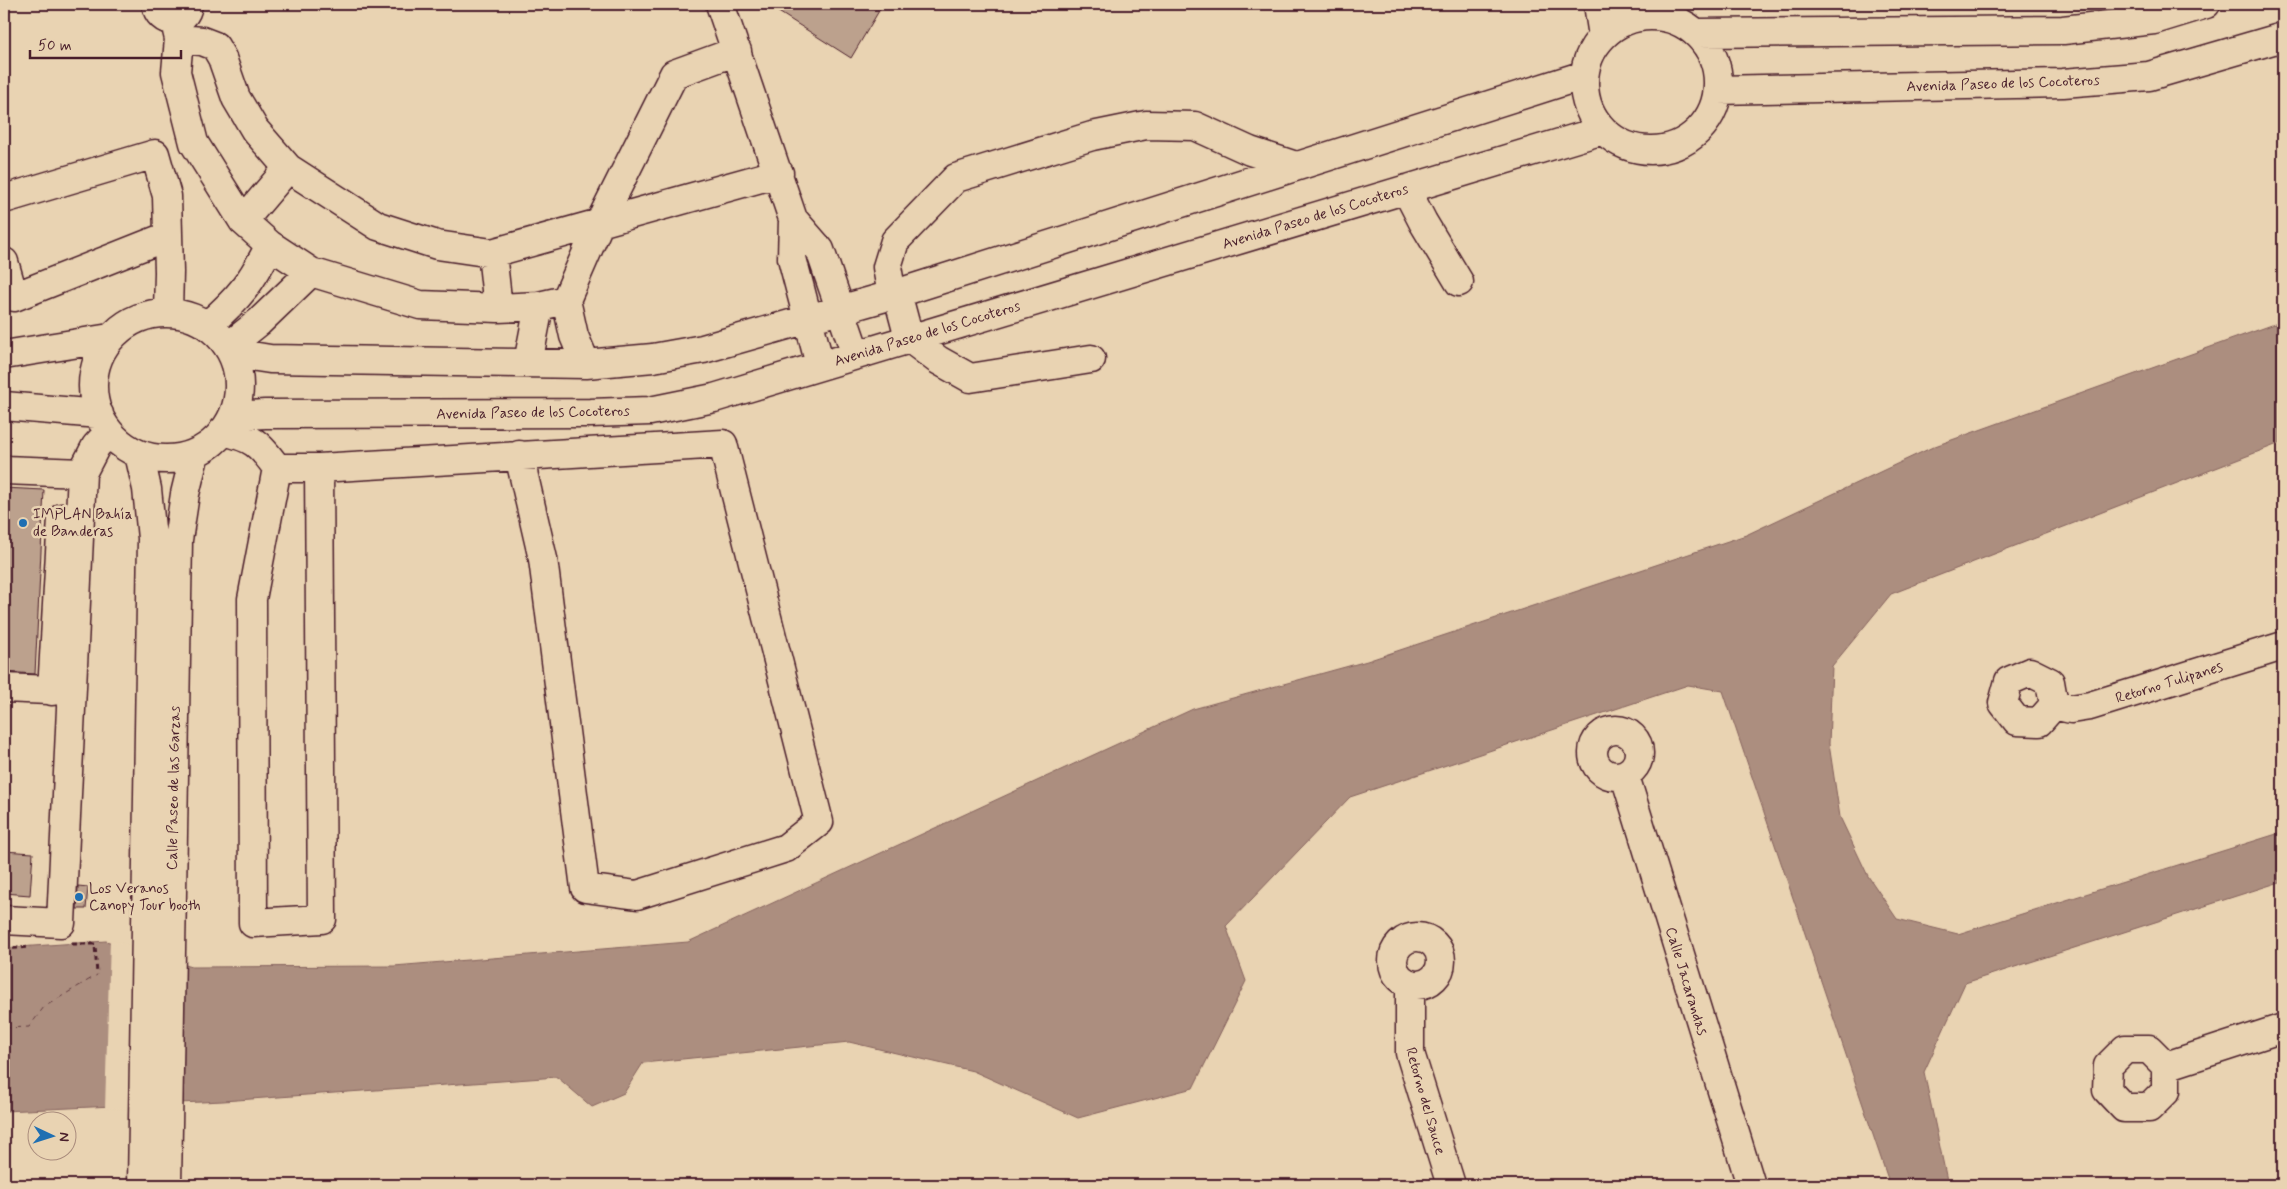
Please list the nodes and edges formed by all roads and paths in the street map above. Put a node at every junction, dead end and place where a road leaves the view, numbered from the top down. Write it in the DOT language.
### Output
graph roads {
  1 [pos="720,4"];
  2 [pos="1598,4"];
  3 [pos="2206,4"];
  4 [pos="1661,10"];
  5 [pos="175,17"];
  6 [pos="1697,33"];
  7 [pos="1602,36"];
  8 [pos="2283,37"];
  9 [pos="737,51"];
  10 [pos="1584,75"];
  11 [pos="1718,90"];
  12 [pos="1603,130"];
  13 [pos="1296,166"];
  14 [pos="288,168"];
  15 [pos="779,173"];
  16 [pos="1406,189"];
  17 [pos="4,199"];
  18 [pos="793,220"];
  19 [pos="243,221"];
  20 [pos="600,222"];
  21 [pos="168,236"];
  22 [pos="270,245"];
  23 [pos="492,254"];
  24 [pos="4,262"];
  25 [pos="311,272"];
  26 [pos="1459,282"];
  27 [pos="894,294"];
  28 [pos="566,300"];
  29 [pos="539,306"];
  30 [pos="498,308"];
  31 [pos="842,310"];
  32 [pos="168,312"];
  33 [pos="807,321"];
  34 [pos="208,325"];
  35 [pos="110,338"];
  36 [pos="909,338"];
  37 [pos="230,350"];
  38 [pos="4,355"];
  39 [pos="856,355"];
  40 [pos="1091,359"];
  41 [pos="528,363"];
  42 [pos="586,364"];
  43 [pos="820,366"];
  44 [pos="4,406"];
  45 [pos="104,423"];
  46 [pos="228,424"];
  47 [pos="195,453"];
  48 [pos="139,454"];
  49 [pos="519,455"];
  50 [pos="277,468"];
  51 [pos="319,468"];
  52 [pos="4,470"];
  53 [pos="73,472"];
  54 [pos="2283,646"];
  55 [pos="4,688"];
  56 [pos="62,691"];
  57 [pos="2054,705"];
  58 [pos="1625,776"];
  59 [pos="158,902"];
  60 [pos="4,920"];
  61 [pos="68,945"];
  62 [pos="39,946"];
  63 [pos="4,949"];
  64 [pos="97,975"];
  65 [pos="1410,986"];
  66 [pos="2283,1028"];
  67 [pos="2166,1066"];
  68 [pos="155,1136"];
  69 [pos="142,1185"];
  70 [pos="167,1185"];
  71 [pos="1451,1185"];
  72 [pos="1751,1185"];
  1 -- 9 [label="street"];
  2 -- 7 [label="street"];
  3 -- 6 [label="street"];
  4 -- 6 [label="street"];
  4 -- 7 [label="street"];
  5 -- 14 [label="street"];
  5 -- 19 [label="street"];
  6 -- 11 [label="street"];
  7 -- 10 [label="street"];
  8 -- 11 [label="street, Avenida Paseo de los Cocoteros"];
  9 -- 15 [label="street"];
  9 -- 20 [label="street"];
  10 -- 12 [label="street"];
  10 -- 13 [label="street"];
  11 -- 12 [label="street"];
  12 -- 16 [label="street, Avenida Paseo de los Cocoteros"];
  13 -- 27 [label="street"];
  13 -- 27 [label="street"];
  14 -- 19 [label="street"];
  14 -- 23 [label="street"];
  15 -- 18 [label="street"];
  15 -- 20 [label="street"];
  16 -- 26 [label="street"];
  16 -- 36 [label="street, Avenida Paseo de los Cocoteros"];
  17 -- 21 [label="street"];
  18 -- 31 [label="street"];
  18 -- 33 [label="street"];
  19 -- 22 [label="street"];
  20 -- 23 [label="street"];
  20 -- 28 [label="street"];
  21 -- 24 [label="street"];
  21 -- 32 [label="street"];
  22 -- 25 [label="street"];
  22 -- 34 [label="street"];
  23 -- 30 [label="street"];
  25 -- 30 [label="street"];
  25 -- 37 [label="street"];
  27 -- 31 [label="street"];
  27 -- 36 [label="street"];
  28 -- 29 [label="street"];
  28 -- 42 [label="street"];
  29 -- 30 [label="street"];
  29 -- 41 [label="street"];
  31 -- 33 [label="street"];
  31 -- 39 [label="street"];
  32 -- 34 [label="street"];
  32 -- 35 [label="street"];
  33 -- 42 [label="street"];
  33 -- 43 [label="street"];
  34 -- 37 [label="street"];
  35 -- 38 [label="street"];
  35 -- 45 [label="street"];
  36 -- 39 [label="street, Avenida Paseo de los Cocoteros"];
  36 -- 40 [label="street"];
  37 -- 41 [label="street"];
  37 -- 46 [label="street"];
  39 -- 43 [label="street, Avenida Paseo de los Cocoteros"];
  41 -- 42 [label="street"];
  43 -- 46 [label="street, Avenida Paseo de los Cocoteros"];
  44 -- 45 [label="street"];
  45 -- 48 [label="street"];
  45 -- 53 [label="street"];
  46 -- 47 [label="street"];
  46 -- 50 [label="street"];
  47 -- 48 [label="street"];
  47 -- 59 [label="street, Calle Paseo de las Garzas"];
  48 -- 59 [label="street, Calle Paseo de las Garzas"];
  49 -- 49 [label="street"];
  49 -- 51 [label="street"];
  50 -- 51 [label="street"];
  50 -- 51 [label="street"];
  52 -- 53 [label="street"];
  53 -- 56 [label="street"];
  54 -- 57 [label="street, Retorno Tulipanes"];
  55 -- 56 [label="street"];
  56 -- 60 [label="street"];
  58 -- 72 [label="street, Calle Jacarandas"];
  59 -- 68 [label="street, Calle Paseo de las Garzas"];
  61 -- 64 [label="path"];
  62 -- 63 [label="path"];
  65 -- 71 [label="street, Retorno del Sauce"];
  66 -- 67 [label="street"];
  68 -- 69 [label="street, Calle Paseo de las Garzas"];
  68 -- 70 [label="street, Calle Paseo de las Garzas"];
}
